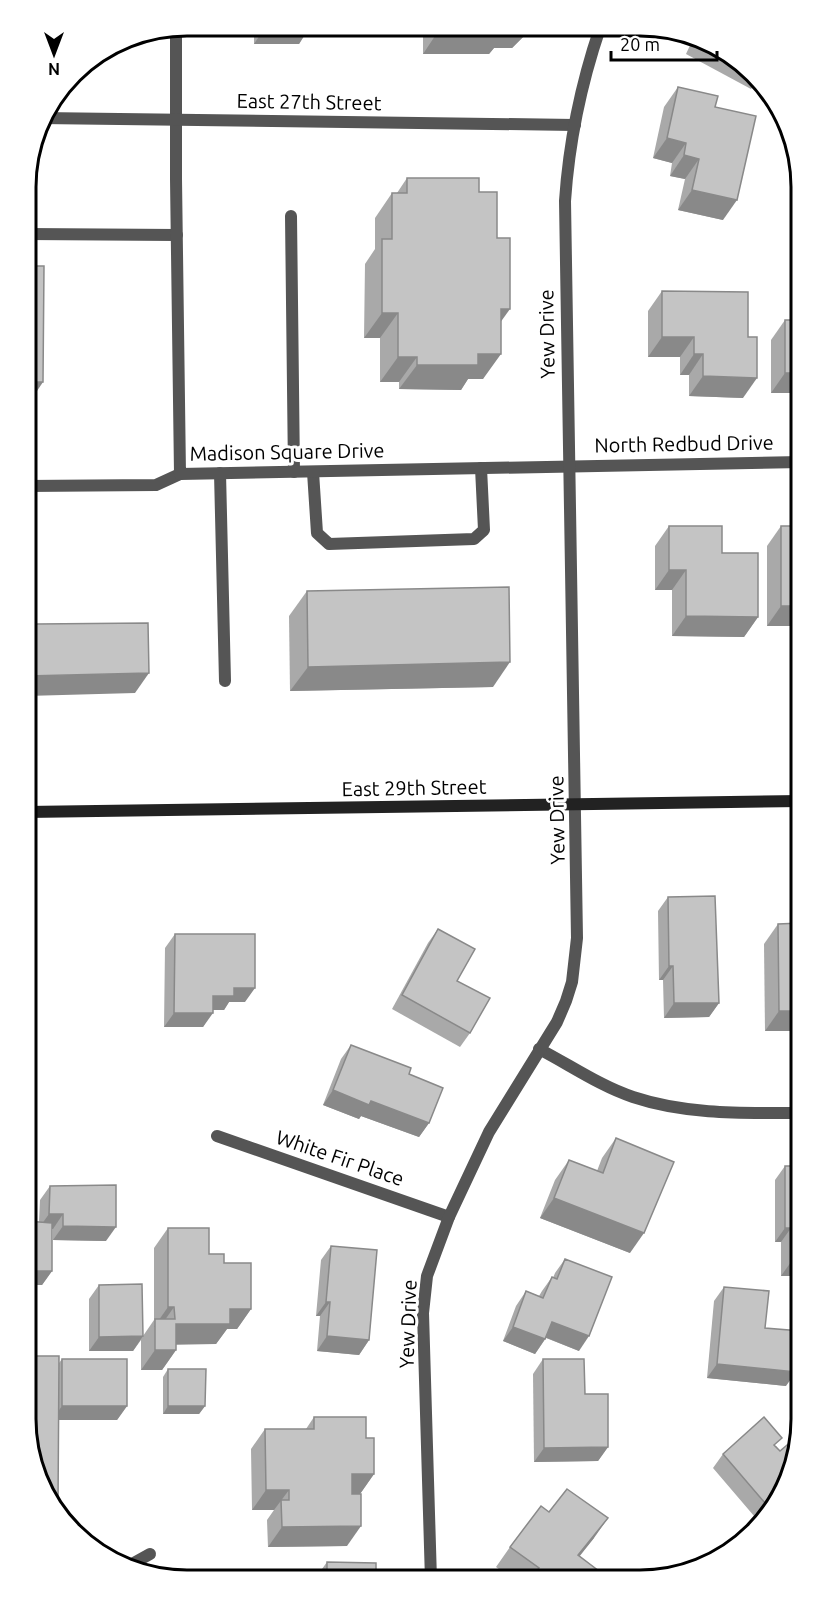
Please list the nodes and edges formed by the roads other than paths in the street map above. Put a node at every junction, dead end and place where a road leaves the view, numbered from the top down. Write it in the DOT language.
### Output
graph roads {
  1 [pos="597,36"];
  2 [pos="176,37"];
  3 [pos="53,118"];
  4 [pos="176,120"];
  5 [pos="575,125"];
  6 [pos="291,216"];
  7 [pos="36,234"];
  8 [pos="177,235"];
  9 [pos="791,462"];
  10 [pos="568,466"];
  11 [pos="481,468"];
  12 [pos="294,472"];
  13 [pos="313,472"];
  14 [pos="220,473"];
  15 [pos="180,474"];
  16 [pos="36,486"];
  17 [pos="225,681"];
  18 [pos="791,801"];
  19 [pos="576,806"];
  20 [pos="36,812"];
  21 [pos="539,1048"];
  22 [pos="791,1113"];
  23 [pos="217,1136"];
  24 [pos="449,1217"];
  25 [pos="150,1554"];
  26 [pos="137,1561"];
  27 [pos="431,1570"];
  1 -- 5 [label="street, Yew Drive"];
  2 -- 4 [label="street, Madison Square Drive"];
  3 -- 4 [label="street, East 27th Street"];
  4 -- 5 [label="street, East 27th Street"];
  4 -- 8 [label="street, Madison Square Drive"];
  5 -- 10 [label="street, Yew Drive"];
  6 -- 12 [label="street"];
  7 -- 8 [label="street"];
  8 -- 15 [label="street, Madison Square Drive"];
  9 -- 10 [label="street, North Redbud Drive"];
  10 -- 11 [label="street, Madison Square Drive"];
  10 -- 19 [label="street, Yew Drive"];
  11 -- 13 [label="street, Madison Square Drive"];
  11 -- 13 [label="street"];
  12 -- 13 [label="street, Madison Square Drive"];
  12 -- 14 [label="street, Madison Square Drive"];
  14 -- 15 [label="street, Madison Square Drive"];
  14 -- 17 [label="street"];
  15 -- 16 [label="street"];
  18 -- 19 [label="main road, East 29th Street"];
  19 -- 20 [label="main road, East 29th Street"];
  19 -- 21 [label="street, Yew Drive"];
  21 -- 22 [label="street"];
  21 -- 24 [label="street, Yew Drive"];
  23 -- 24 [label="street, White Fir Place"];
  24 -- 27 [label="street, Yew Drive"];
  25 -- 26 [label="street"];
}
